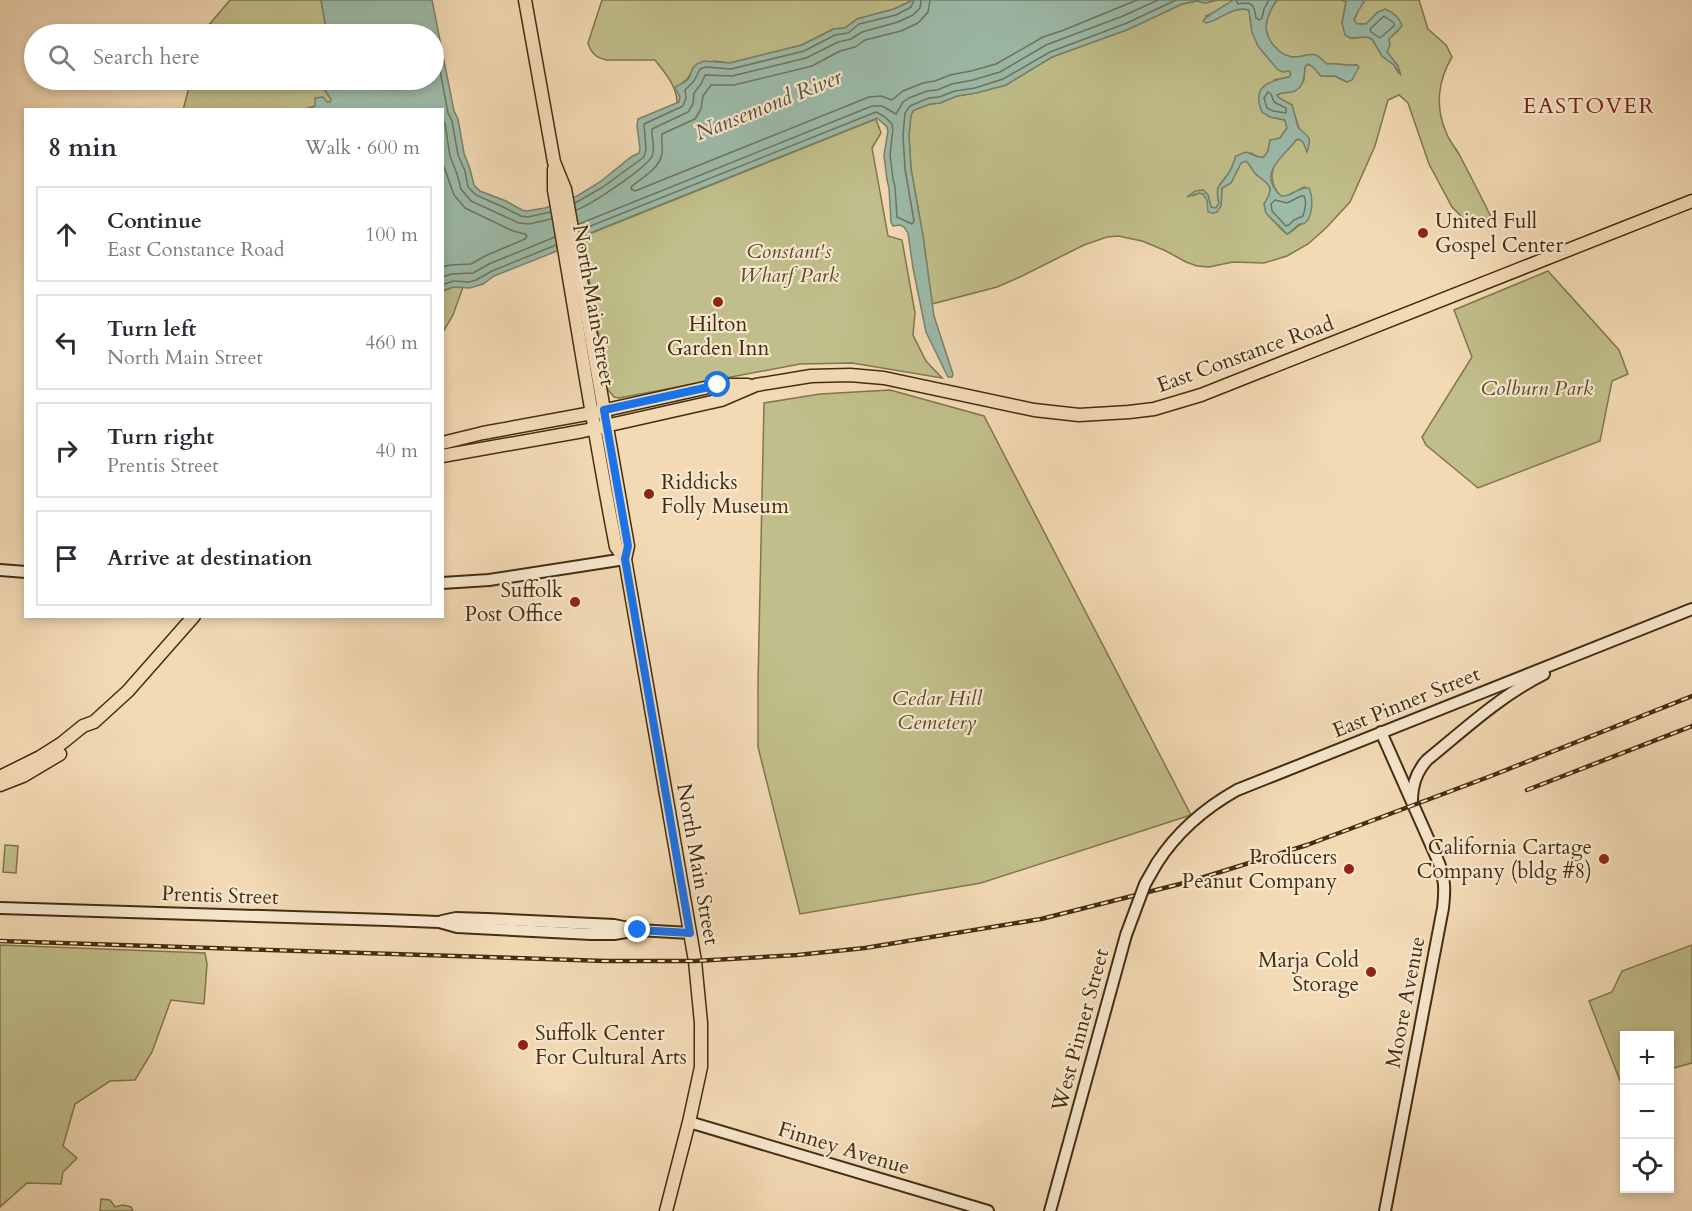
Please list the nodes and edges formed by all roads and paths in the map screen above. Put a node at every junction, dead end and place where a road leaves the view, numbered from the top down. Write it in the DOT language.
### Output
graph roads {
  1 [pos="525,0"];
  2 [pos="1692,201"];
  3 [pos="756,386"];
  4 [pos="598,412"];
  5 [pos="601,427"];
  6 [pos="444,443"];
  7 [pos="444,456"];
  8 [pos="625,559"];
  9 [pos="0,570"];
  10 [pos="24,572"];
  11 [pos="444,583"];
  12 [pos="1692,609"];
  13 [pos="192,618"];
  14 [pos="1617,639"];
  15 [pos="94,722"];
  16 [pos="1381,732"];
  17 [pos="0,777"];
  18 [pos="0,785"];
  19 [pos="1412,805"];
  20 [pos="1157,863"];
  21 [pos="0,908"];
  22 [pos="690,933"];
  23 [pos="689,1122"];
  24 [pos="666,1211"];
  25 [pos="988,1211"];
  26 [pos="1050,1211"];
  27 [pos="1385,1211"];
  1 -- 4 [label="main road, North Main Street"];
  2 -- 3 [label="main road, East Constance Road"];
  3 -- 4 [label="main road, East Constance Road"];
  3 -- 5 [label="main road, East Constance Road"];
  4 -- 5 [label="main road, North Main Street"];
  4 -- 6 [label="main road, East Constance Road"];
  5 -- 7 [label="main road, East Constance Road"];
  5 -- 8 [label="main road, North Main Street"];
  8 -- 11 [label="street"];
  8 -- 22 [label="main road, North Main Street"];
  9 -- 10 [label="street"];
  12 -- 14 [label="street, East Pinner Street"];
  13 -- 15 [label="main road"];
  14 -- 16 [label="street, East Pinner Street"];
  14 -- 19 [label="street"];
  15 -- 17 [label="main road"];
  15 -- 18 [label="main road"];
  16 -- 19 [label="street, Moore Avenue"];
  16 -- 20 [label="street, East Pinner Street"];
  19 -- 27 [label="street, Moore Avenue"];
  20 -- 26 [label="street, West Pinner Street, bridge"];
  21 -- 22 [label="street, Prentis Street"];
  22 -- 23 [label="main road, North Main Street"];
  23 -- 24 [label="main road, North Main Street"];
  23 -- 25 [label="street, Finney Avenue"];
}
